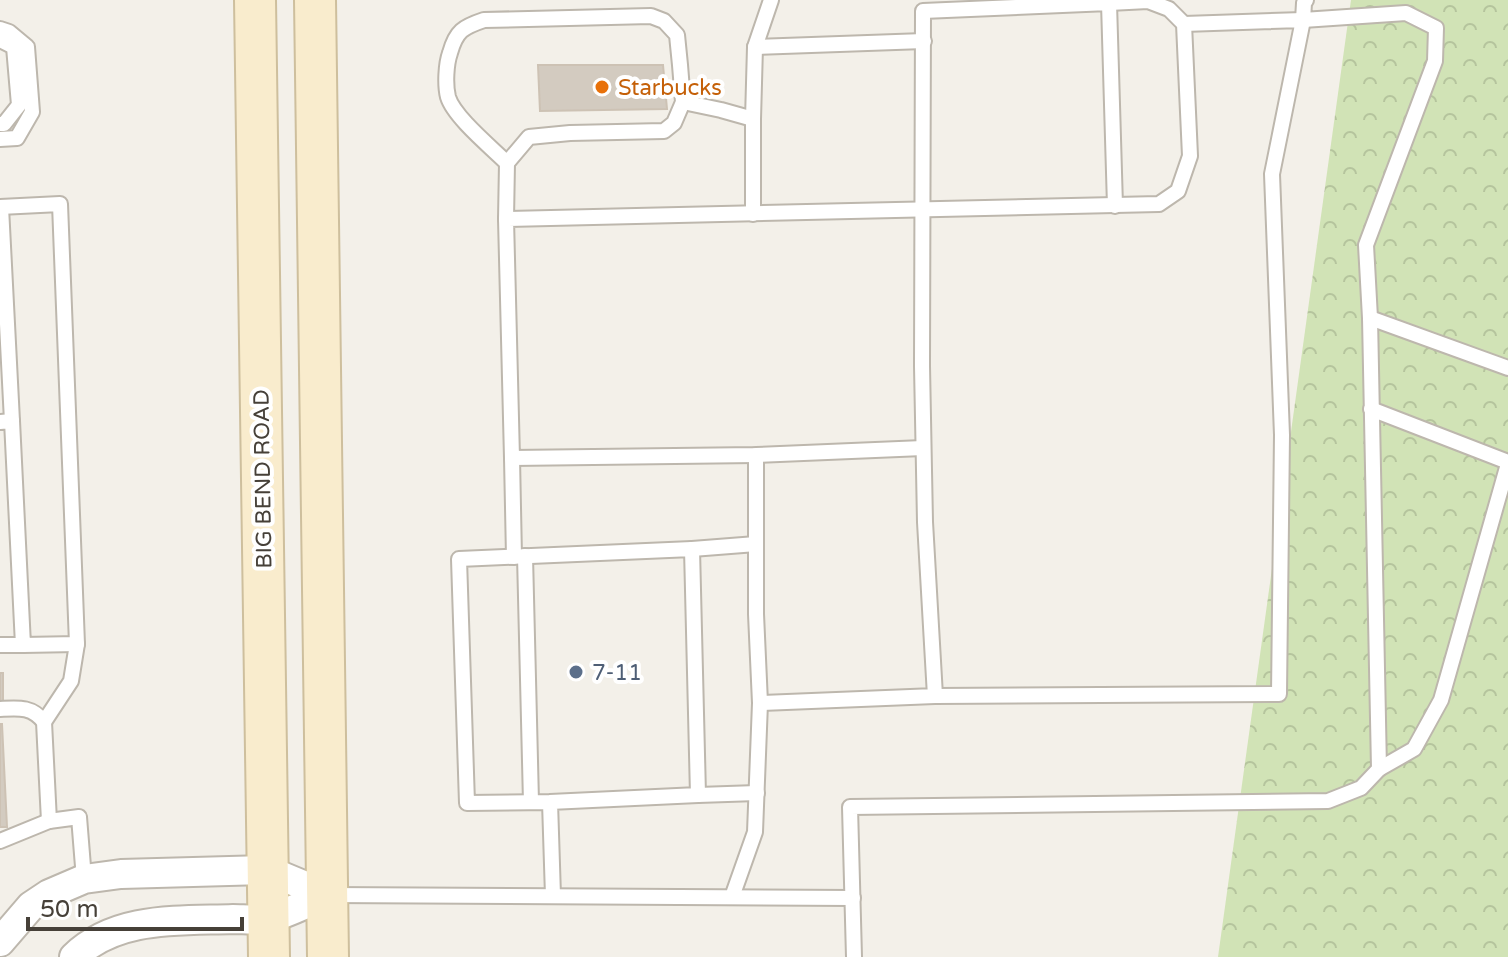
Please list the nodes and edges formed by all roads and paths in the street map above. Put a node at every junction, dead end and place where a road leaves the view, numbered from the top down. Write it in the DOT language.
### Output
graph roads {
  1 [pos="255,0"];
  2 [pos="315,0"];
  3 [pos="771,0"];
  4 [pos="1304,1"];
  5 [pos="1109,3"];
  6 [pos="1303,20"];
  7 [pos="1184,24"];
  8 [pos="0,29"];
  9 [pos="0,40"];
  10 [pos="924,41"];
  11 [pos="755,47"];
  12 [pos="683,102"];
  13 [pos="753,119"];
  14 [pos="0,124"];
  15 [pos="0,139"];
  16 [pos="507,163"];
  17 [pos="1115,206"];
  18 [pos="1,207"];
  19 [pos="923,210"];
  20 [pos="753,214"];
  21 [pos="506,219"];
  22 [pos="1370,318"];
  23 [pos="1508,368"];
  24 [pos="1371,409"];
  25 [pos="6,421"];
  26 [pos="923,448"];
  27 [pos="756,455"];
  28 [pos="512,458"];
  29 [pos="1508,463"];
  30 [pos="756,544"];
  31 [pos="692,549"];
  32 [pos="519,556"];
  33 [pos="77,644"];
  34 [pos="0,645"];
  35 [pos="23,645"];
  36 [pos="935,696"];
  37 [pos="760,703"];
  38 [pos="0,709"];
  39 [pos="44,722"];
  40 [pos="1379,769"];
  41 [pos="757,793"];
  42 [pos="698,795"];
  43 [pos="531,802"];
  44 [pos="550,802"];
  45 [pos="49,821"];
  46 [pos="0,841"];
  47 [pos="267,870"];
  48 [pos="84,879"];
  49 [pos="327,895"];
  50 [pos="553,896"];
  51 [pos="732,897"];
  52 [pos="853,898"];
  53 [pos="268,938"];
  54 [pos="0,942"];
  55 [pos="74,957"];
  56 [pos="328,957"];
  57 [pos="854,957"];
  1 -- 47 [label="main road, BIG BEND ROAD"];
  2 -- 49 [label="main road"];
  3 -- 11 [label="lane"];
  4 -- 6 [label="lane"];
  5 -- 7 [label="lane"];
  5 -- 10 [label="lane"];
  5 -- 17 [label="lane"];
  6 -- 7 [label="lane"];
  6 -- 22 [label="lane"];
  6 -- 36 [label="lane"];
  7 -- 17 [label="lane"];
  8 -- 15 [label="lane"];
  9 -- 14 [label="lane"];
  10 -- 11 [label="lane"];
  10 -- 19 [label="lane"];
  11 -- 13 [label="lane"];
  12 -- 13 [label="lane"];
  12 -- 16 [label="lane"];
  12 -- 16 [label="lane"];
  13 -- 20 [label="lane"];
  16 -- 21 [label="lane"];
  17 -- 19 [label="lane"];
  18 -- 25 [label="lane"];
  18 -- 33 [label="lane"];
  19 -- 20 [label="lane"];
  19 -- 26 [label="lane"];
  20 -- 21 [label="lane"];
  21 -- 28 [label="lane"];
  22 -- 23 [label="lane"];
  22 -- 24 [label="lane"];
  24 -- 29 [label="lane"];
  24 -- 40 [label="lane"];
  25 -- 35 [label="lane"];
  26 -- 27 [label="lane"];
  26 -- 36 [label="lane"];
  27 -- 28 [label="lane"];
  27 -- 30 [label="lane"];
  28 -- 32 [label="lane"];
  29 -- 40 [label="lane"];
  30 -- 31 [label="lane"];
  30 -- 37 [label="lane"];
  31 -- 32 [label="lane"];
  31 -- 42 [label="lane"];
  32 -- 43 [label="lane"];
  32 -- 43 [label="lane"];
  33 -- 35 [label="lane"];
  33 -- 39 [label="lane"];
  34 -- 35 [label="lane"];
  36 -- 37 [label="lane"];
  37 -- 41 [label="lane"];
  38 -- 39 [label="lane"];
  39 -- 45 [label="lane"];
  40 -- 52 [label="lane"];
  41 -- 42 [label="lane"];
  41 -- 51 [label="lane"];
  42 -- 44 [label="lane"];
  43 -- 44 [label="lane"];
  44 -- 50 [label="lane"];
  45 -- 46 [label="lane"];
  45 -- 48 [label="lane"];
  47 -- 48 [label="street"];
  47 -- 49 [label="street"];
  47 -- 53 [label="main road, BIG BEND ROAD"];
  48 -- 54 [label="street"];
  49 -- 50 [label="lane"];
  49 -- 53 [label="street"];
  49 -- 56 [label="main road"];
  50 -- 51 [label="lane"];
  51 -- 52 [label="lane"];
  52 -- 57 [label="lane"];
  53 -- 55 [label="street"];
}
